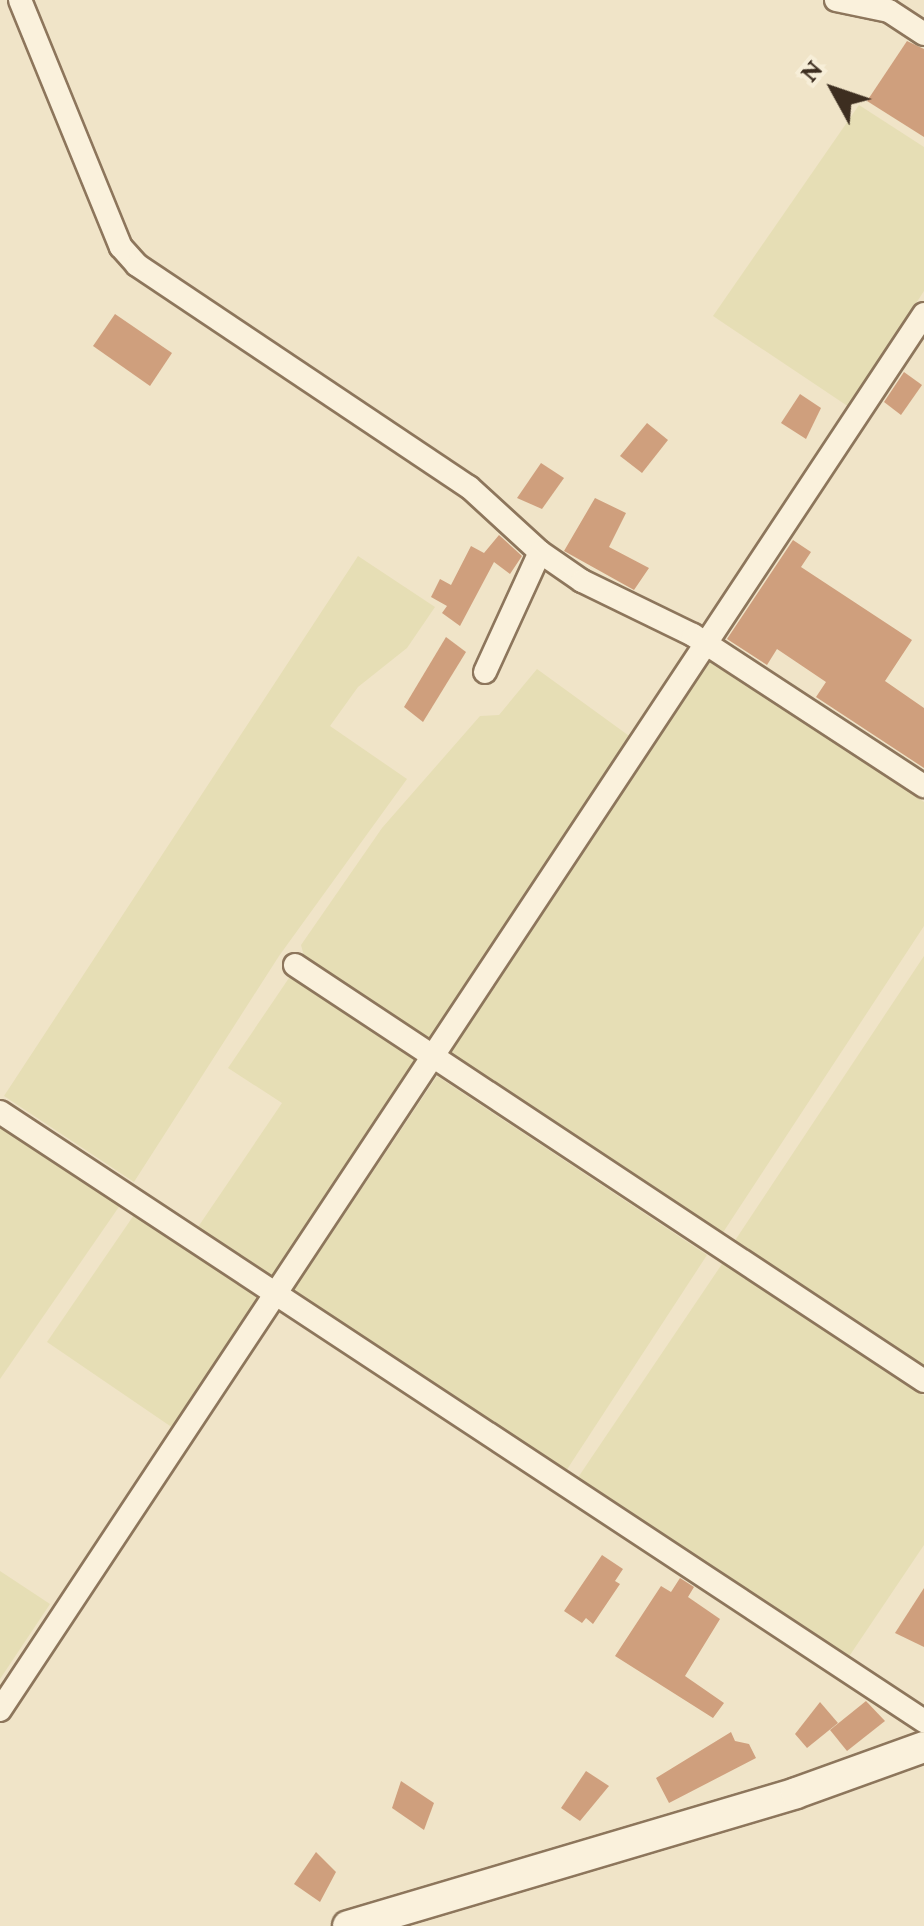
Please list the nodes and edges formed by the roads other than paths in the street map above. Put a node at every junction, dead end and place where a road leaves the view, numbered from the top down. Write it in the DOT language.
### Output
graph roads {
  1 [pos="20,0"];
  2 [pos="836,0"];
  3 [pos="924,34"];
  4 [pos="923,318"];
  5 [pos="540,552"];
  6 [pos="706,644"];
  7 [pos="485,672"];
  8 [pos="924,786"];
  9 [pos="294,965"];
  10 [pos="432,1055"];
  11 [pos="0,1112"];
  12 [pos="272,1294"];
  13 [pos="924,1381"];
  14 [pos="0,1710"];
  15 [pos="924,1721"];
  16 [pos="924,1747"];
  17 [pos="348,1926"];
  1 -- 5 [label="street"];
  2 -- 3 [label="street"];
  4 -- 6 [label="street"];
  5 -- 6 [label="street"];
  5 -- 7 [label="street"];
  6 -- 8 [label="street"];
  6 -- 10 [label="street"];
  9 -- 10 [label="street"];
  10 -- 12 [label="street"];
  10 -- 13 [label="street"];
  11 -- 12 [label="street"];
  12 -- 14 [label="street"];
  12 -- 15 [label="street"];
  16 -- 17 [label="street"];
}
